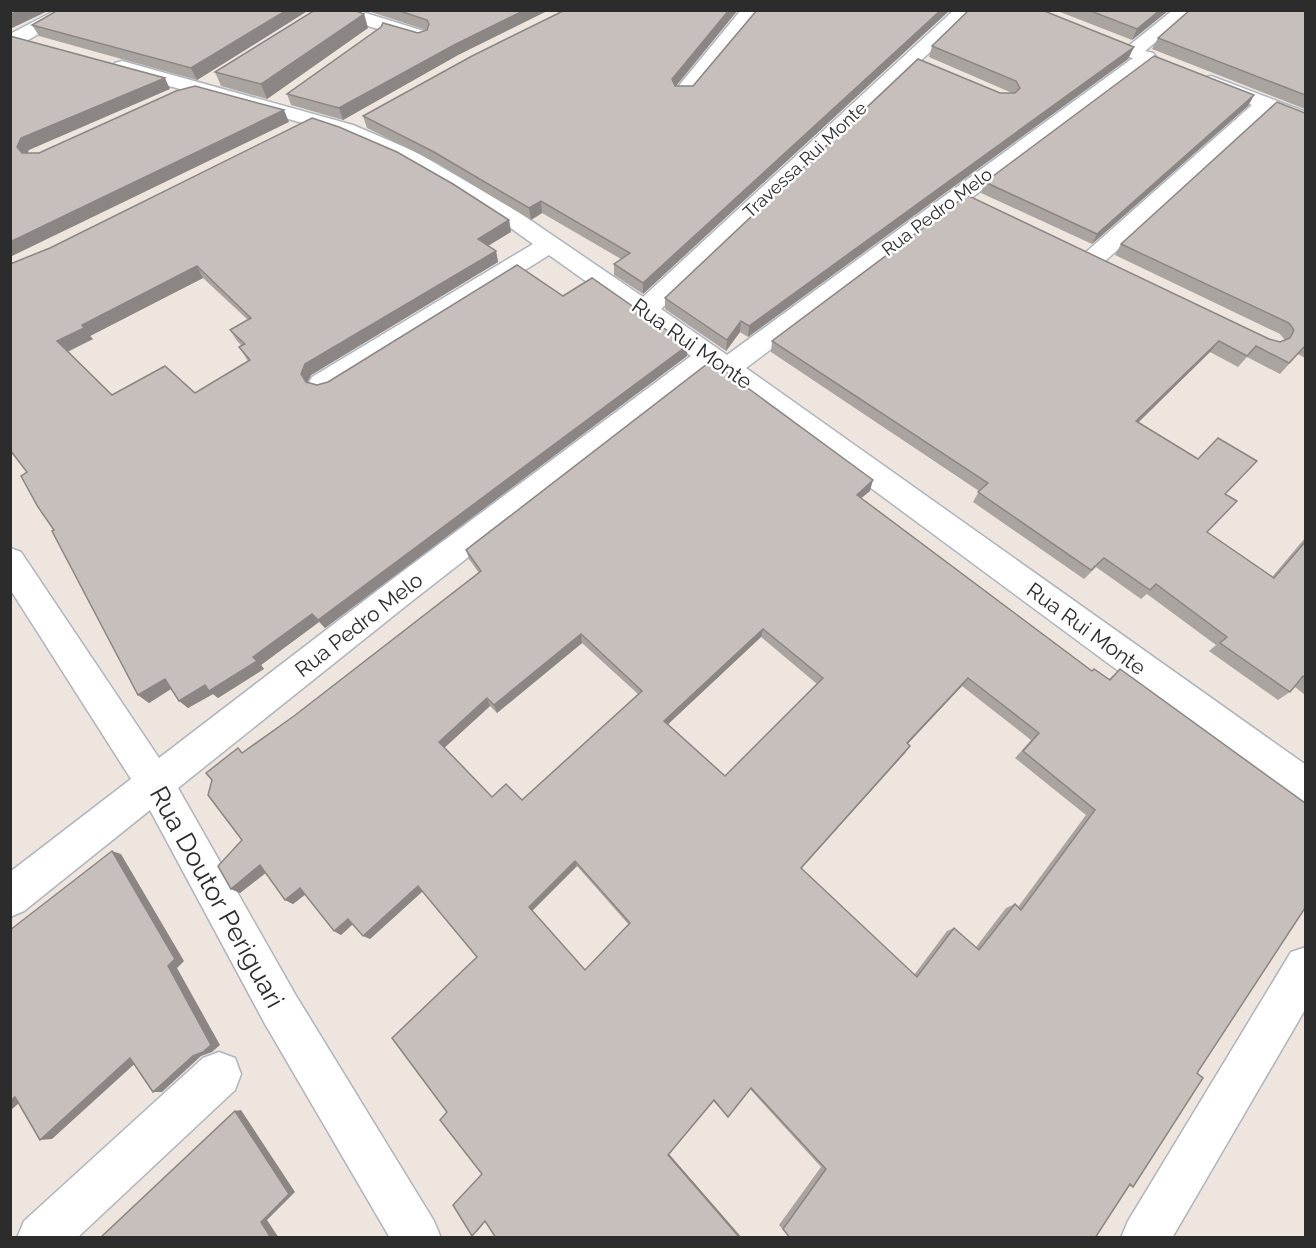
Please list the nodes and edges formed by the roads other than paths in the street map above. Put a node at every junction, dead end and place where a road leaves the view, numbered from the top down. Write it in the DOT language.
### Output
graph roads {
  1 [pos="70,10"];
  2 [pos="336,10"];
  3 [pos="750,10"];
  4 [pos="965,10"];
  5 [pos="1185,10"];
  6 [pos="420,36"];
  7 [pos="13,38"];
  8 [pos="1113,43"];
  9 [pos="50,48"];
  10 [pos="1139,54"];
  11 [pos="94,60"];
  12 [pos="912,60"];
  13 [pos="1168,65"];
  14 [pos="932,69"];
  15 [pos="1189,74"];
  16 [pos="210,83"];
  17 [pos="684,92"];
  18 [pos="164,101"];
  19 [pos="1266,103"];
  20 [pos="1305,119"];
  21 [pos="315,120"];
  22 [pos="283,135"];
  23 [pos="550,244"];
  24 [pos="1094,258"];
  25 [pos="645,310"];
  26 [pos="719,362"];
  27 [pos="322,384"];
  28 [pos="10,561"];
  29 [pos="156,785"];
  30 [pos="1305,787"];
  31 [pos="10,897"];
  32 [pos="1305,967"];
  33 [pos="219,1074"];
  34 [pos="41,1238"];
  35 [pos="417,1238"];
  36 [pos="1145,1238"];
  1 -- 7 [label="street"];
  2 -- 6 [label="street"];
  3 -- 17 [label="street"];
  4 -- 12 [label="street, Travessa Rui Monte"];
  5 -- 10 [label="street, Rua Pedro Melo"];
  7 -- 9 [label="street"];
  8 -- 10 [label="street"];
  10 -- 13 [label="street"];
  10 -- 26 [label="street, Rua Pedro Melo"];
  11 -- 16 [label="street, Rua Rui Monte"];
  12 -- 14 [label="street"];
  12 -- 25 [label="street, Travessa Rui Monte"];
  15 -- 19 [label="street"];
  16 -- 18 [label="street"];
  16 -- 21 [label="street, Rua Rui Monte"];
  19 -- 20 [label="street"];
  19 -- 24 [label="street"];
  21 -- 22 [label="street"];
  21 -- 23 [label="street, Rua Rui Monte"];
  23 -- 25 [label="street, Rua Rui Monte"];
  23 -- 27 [label="street"];
  25 -- 26 [label="street, Rua Rui Monte"];
  26 -- 29 [label="street, Rua Pedro Melo"];
  26 -- 30 [label="street, Rua Rui Monte"];
  28 -- 29 [label="street, Rua Doutor Periguari"];
  29 -- 31 [label="street, Rua Pedro Melo"];
  29 -- 35 [label="street, Rua Doutor Periguari"];
  32 -- 36 [label="street"];
  33 -- 34 [label="street"];
}
